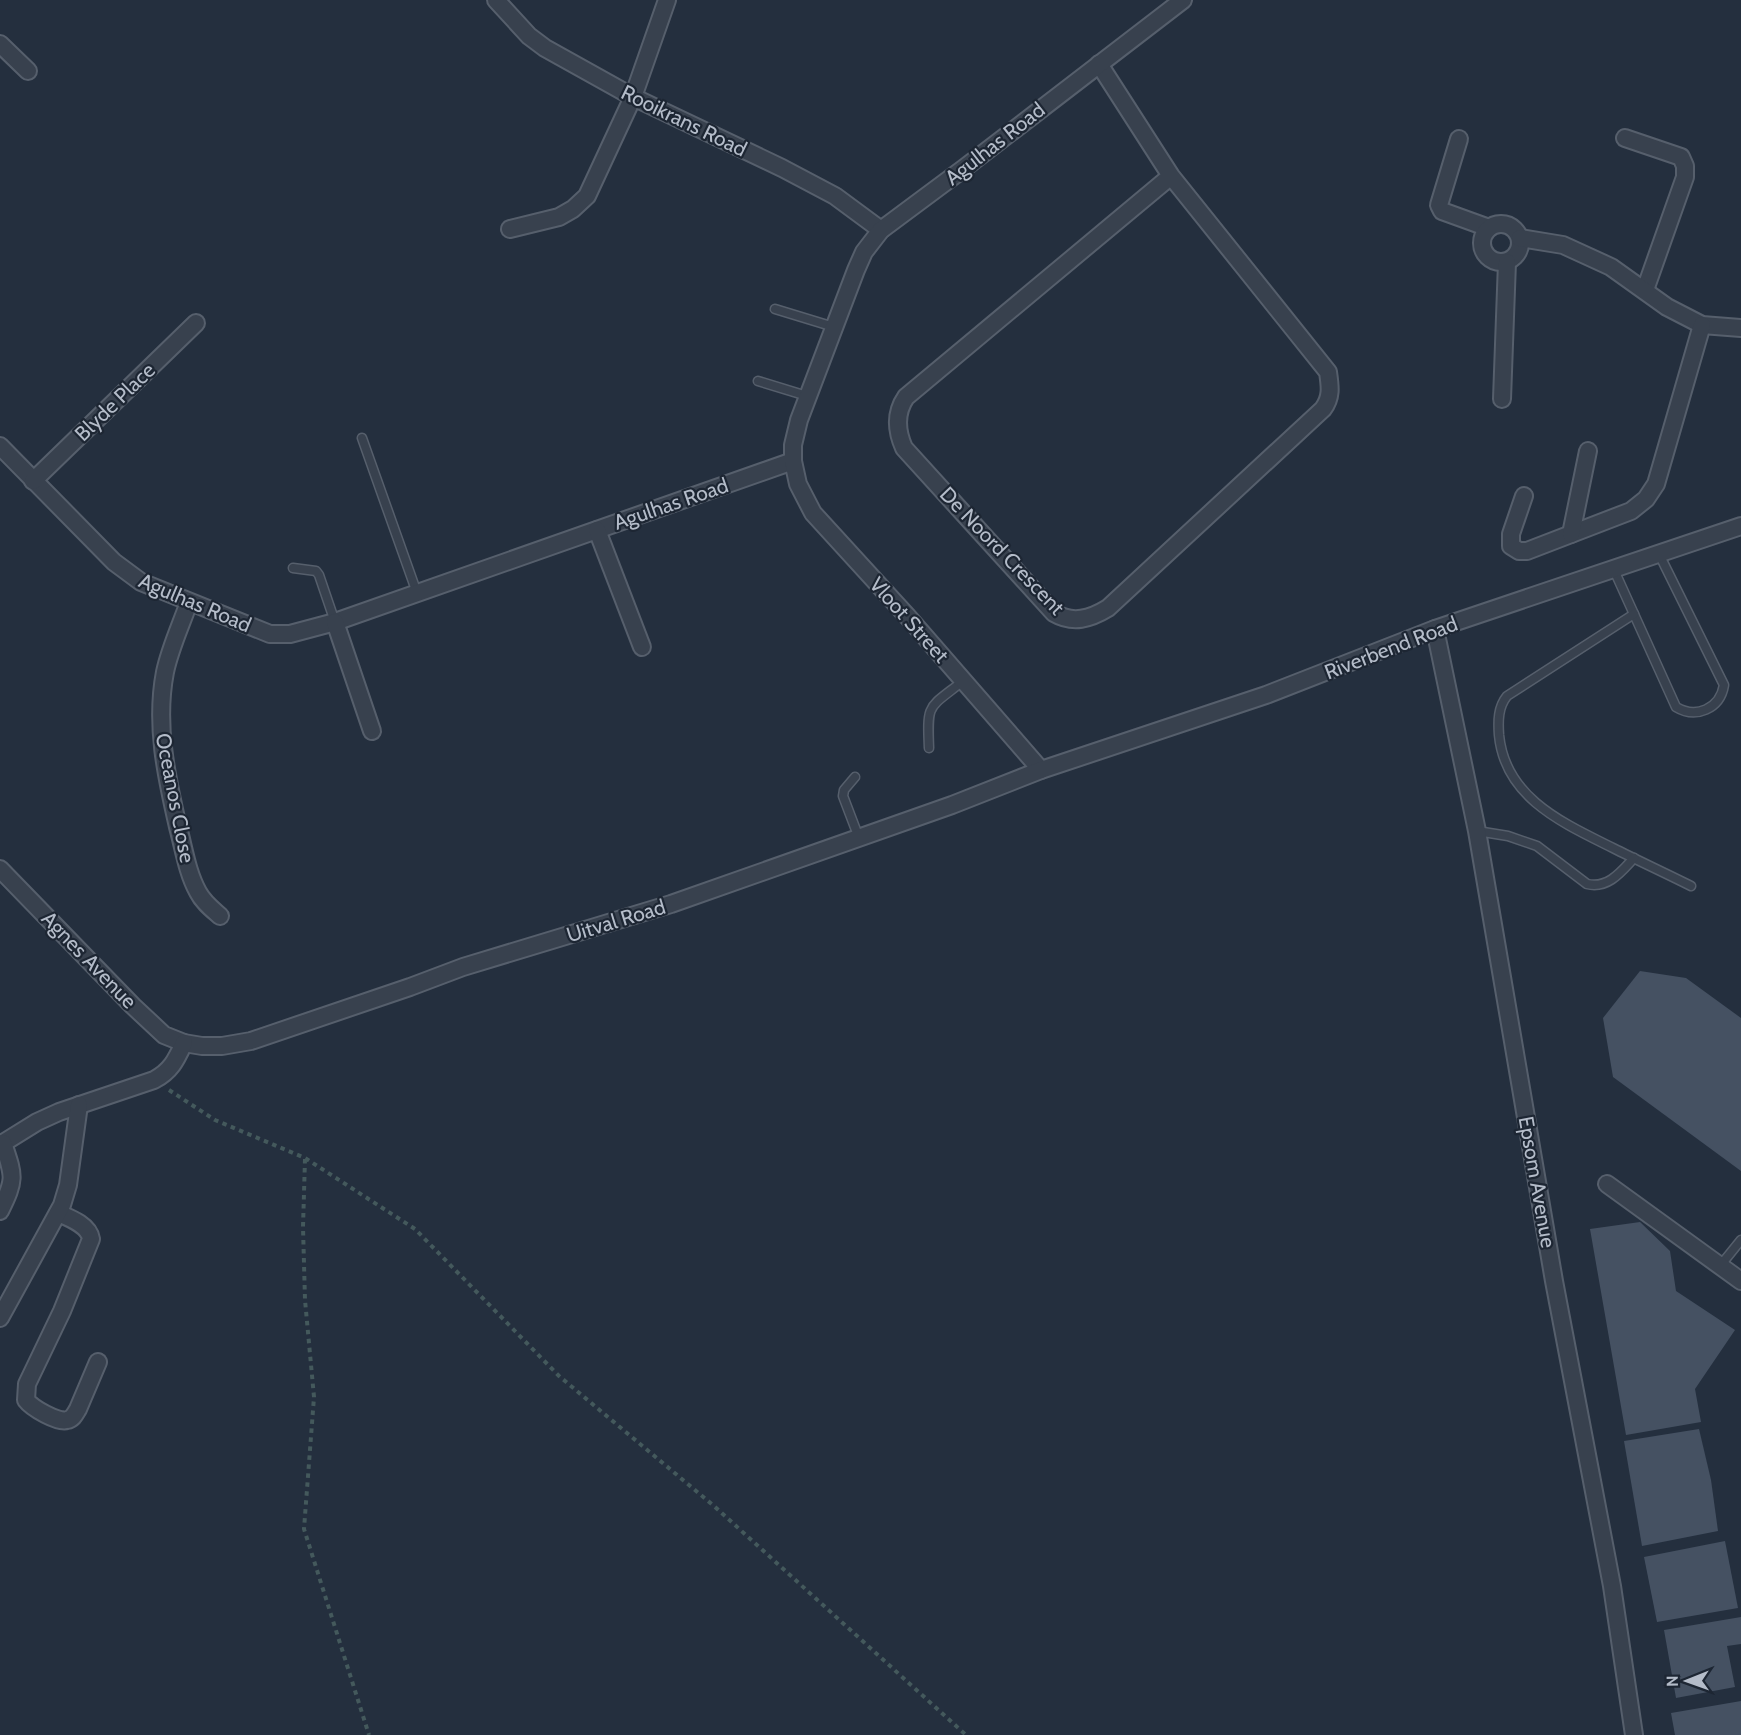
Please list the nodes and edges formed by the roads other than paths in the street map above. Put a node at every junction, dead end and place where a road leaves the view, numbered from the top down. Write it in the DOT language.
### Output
graph roads {
  1 [pos="496,0"];
  2 [pos="667,0"];
  3 [pos="1183,0"];
  4 [pos="0,44"];
  5 [pos="1099,64"];
  6 [pos="28,71"];
  7 [pos="633,97"];
  8 [pos="1625,138"];
  9 [pos="1459,139"];
  10 [pos="1171,176"];
  11 [pos="1489,228"];
  12 [pos="510,229"];
  13 [pos="881,230"];
  14 [pos="1520,238"];
  15 [pos="1507,262"];
  16 [pos="1645,290"];
  17 [pos="776,309"];
  18 [pos="196,323"];
  19 [pos="1702,324"];
  20 [pos="834,327"];
  21 [pos="1741,328"];
  22 [pos="758,381"];
  23 [pos="807,396"];
  24 [pos="1502,399"];
  25 [pos="362,438"];
  26 [pos="0,446"];
  27 [pos="1588,452"];
  28 [pos="793,461"];
  29 [pos="33,481"];
  30 [pos="1524,496"];
  31 [pos="1741,526"];
  32 [pos="597,530"];
  33 [pos="1571,534"];
  34 [pos="1659,554"];
  35 [pos="293,568"];
  36 [pos="1614,570"];
  37 [pos="417,593"];
  38 [pos="189,602"];
  39 [pos="1634,614"];
  40 [pos="335,622"];
  41 [pos="1435,629"];
  42 [pos="642,647"];
  43 [pos="963,681"];
  44 [pos="372,731"];
  45 [pos="929,748"];
  46 [pos="1041,770"];
  47 [pos="855,777"];
  48 [pos="1477,831"];
  49 [pos="859,838"];
  50 [pos="1634,858"];
  51 [pos="4,873"];
  52 [pos="1692,886"];
  53 [pos="0,893"];
  54 [pos="220,916"];
  55 [pos="184,1043"];
  56 [pos="79,1105"];
  57 [pos="1,1144"];
  58 [pos="1607,1184"];
  59 [pos="0,1211"];
  60 [pos="58,1212"];
  61 [pos="1741,1240"];
  62 [pos="1720,1266"];
  63 [pos="1741,1281"];
  64 [pos="0,1318"];
  65 [pos="98,1362"];
  66 [pos="1634,1735"];
  1 -- 7 [label="street, Rooikrans Road"];
  2 -- 7 [label="street"];
  3 -- 5 [label="street, Agulhas Road"];
  4 -- 6 [label="street"];
  5 -- 10 [label="street, De Noord Crescent"];
  5 -- 13 [label="street, Agulhas Road"];
  7 -- 12 [label="street"];
  7 -- 13 [label="street, Rooikrans Road"];
  8 -- 16 [label="street"];
  9 -- 11 [label="street"];
  10 -- 10 [label="street, De Noord Crescent"];
  11 -- 14 [label="street"];
  11 -- 15 [label="street"];
  13 -- 20 [label="street, Agulhas Road"];
  14 -- 15 [label="street"];
  14 -- 16 [label="street"];
  15 -- 24 [label="street"];
  16 -- 19 [label="street"];
  17 -- 20 [label="lane"];
  18 -- 29 [label="street, Blyde Place"];
  19 -- 21 [label="street"];
  19 -- 33 [label="street"];
  20 -- 23 [label="street, Agulhas Road"];
  22 -- 23 [label="lane"];
  23 -- 28 [label="street, Agulhas Road"];
  25 -- 37 [label="lane"];
  26 -- 29 [label="street, Agulhas Road"];
  27 -- 33 [label="street"];
  28 -- 32 [label="street, Agulhas Road"];
  28 -- 43 [label="street, Vloot Street"];
  29 -- 38 [label="street, Agulhas Road"];
  30 -- 33 [label="street"];
  31 -- 34 [label="street, Riverbend Road"];
  32 -- 37 [label="street, Agulhas Road"];
  32 -- 42 [label="street"];
  34 -- 36 [label="street, Riverbend Road"];
  34 -- 39 [label="lane"];
  35 -- 40 [label="lane"];
  36 -- 39 [label="lane"];
  36 -- 41 [label="street, Riverbend Road"];
  37 -- 40 [label="street, Agulhas Road"];
  38 -- 40 [label="street, Agulhas Road"];
  38 -- 54 [label="street, Oceanos Close"];
  39 -- 50 [label="lane"];
  40 -- 44 [label="street"];
  41 -- 46 [label="street, Riverbend Road"];
  41 -- 48 [label="street, Epsom Avenue"];
  43 -- 45 [label="lane"];
  43 -- 46 [label="street, Vloot Street"];
  46 -- 49 [label="street, Uitval Road"];
  47 -- 49 [label="lane"];
  48 -- 50 [label="lane"];
  48 -- 66 [label="street, Epsom Avenue"];
  49 -- 55 [label="street, Uitval Road"];
  50 -- 52 [label="lane"];
  51 -- 53 [label="street"];
  51 -- 55 [label="street, Agnes Avenue"];
  55 -- 56 [label="street"];
  56 -- 57 [label="street"];
  56 -- 60 [label="street"];
  57 -- 59 [label="street"];
  58 -- 62 [label="street"];
  60 -- 64 [label="street"];
  60 -- 65 [label="street"];
  61 -- 62 [label="lane"];
  62 -- 63 [label="street"];
}
